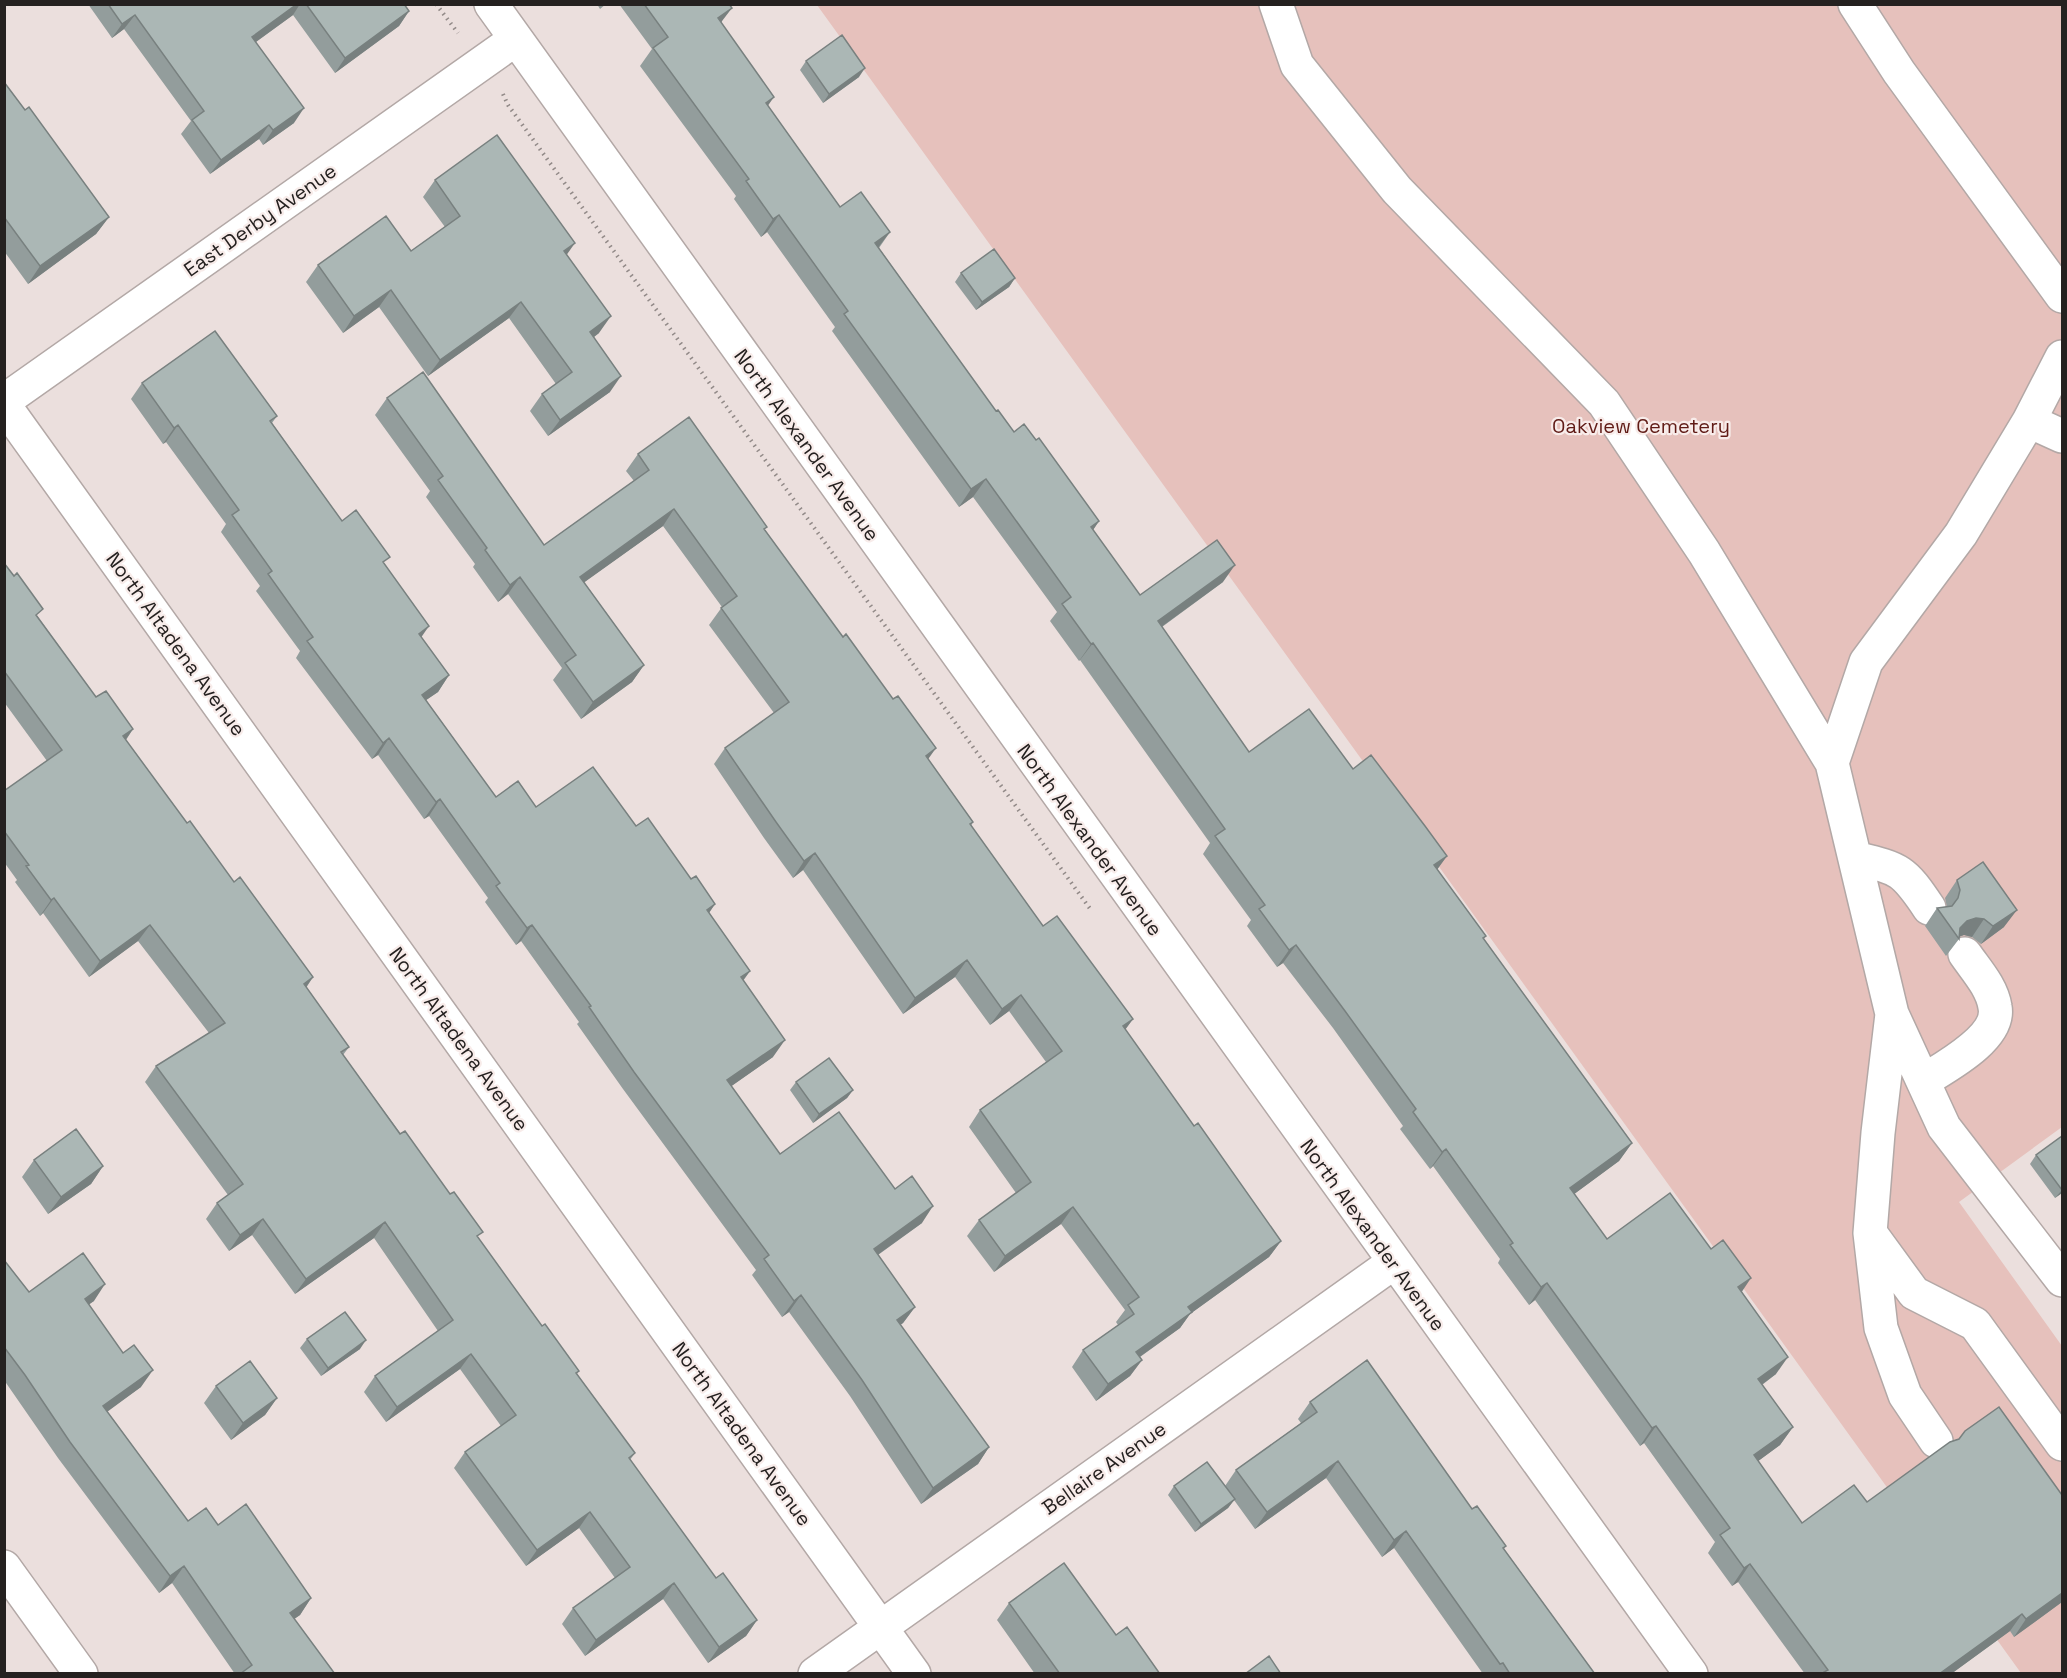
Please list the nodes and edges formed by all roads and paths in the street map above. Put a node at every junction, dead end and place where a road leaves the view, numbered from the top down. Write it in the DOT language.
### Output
graph roads {
  1 [pos="436,4"];
  2 [pos="491,4"];
  3 [pos="1276,4"];
  4 [pos="1855,4"];
  5 [pos="516,39"];
  6 [pos="465,40"];
  7 [pos="499,86"];
  8 [pos="2062,296"];
  9 [pos="2062,357"];
  10 [pos="4,403"];
  11 [pos="2029,421"];
  12 [pos="2062,436"];
  13 [pos="1832,763"];
  14 [pos="1855,858"];
  15 [pos="1929,908"];
  16 [pos="1092,912"];
  17 [pos="1965,954"];
  18 [pos="1892,1014"];
  19 [pos="1923,1081"];
  20 [pos="1870,1233"];
  21 [pos="1393,1263"];
  22 [pos="2062,1280"];
  23 [pos="1936,1441"];
  24 [pos="2062,1444"];
  25 [pos="4,1567"];
  26 [pos="881,1626"];
  27 [pos="81,1674"];
  28 [pos="815,1674"];
  29 [pos="914,1674"];
  30 [pos="1691,1674"];
  1 -- 6 [label="path"];
  2 -- 5 [label="street, North Alexander Avenue"];
  3 -- 13 [label="street"];
  4 -- 8 [label="street"];
  5 -- 10 [label="street, East Derby Avenue"];
  5 -- 21 [label="street, North Alexander Avenue"];
  7 -- 16 [label="path"];
  9 -- 11 [label="street"];
  10 -- 26 [label="street, North Altadena Avenue"];
  11 -- 12 [label="street"];
  11 -- 13 [label="street"];
  13 -- 14 [label="street"];
  14 -- 15 [label="street"];
  14 -- 18 [label="street"];
  17 -- 19 [label="street"];
  18 -- 19 [label="street"];
  18 -- 20 [label="street"];
  19 -- 22 [label="street"];
  20 -- 23 [label="street"];
  20 -- 24 [label="street"];
  21 -- 26 [label="street, Bellaire Avenue"];
  21 -- 30 [label="street, North Alexander Avenue"];
  25 -- 27 [label="street"];
  26 -- 28 [label="street, Bellaire Avenue"];
  26 -- 29 [label="street, North Altadena Avenue"];
}
